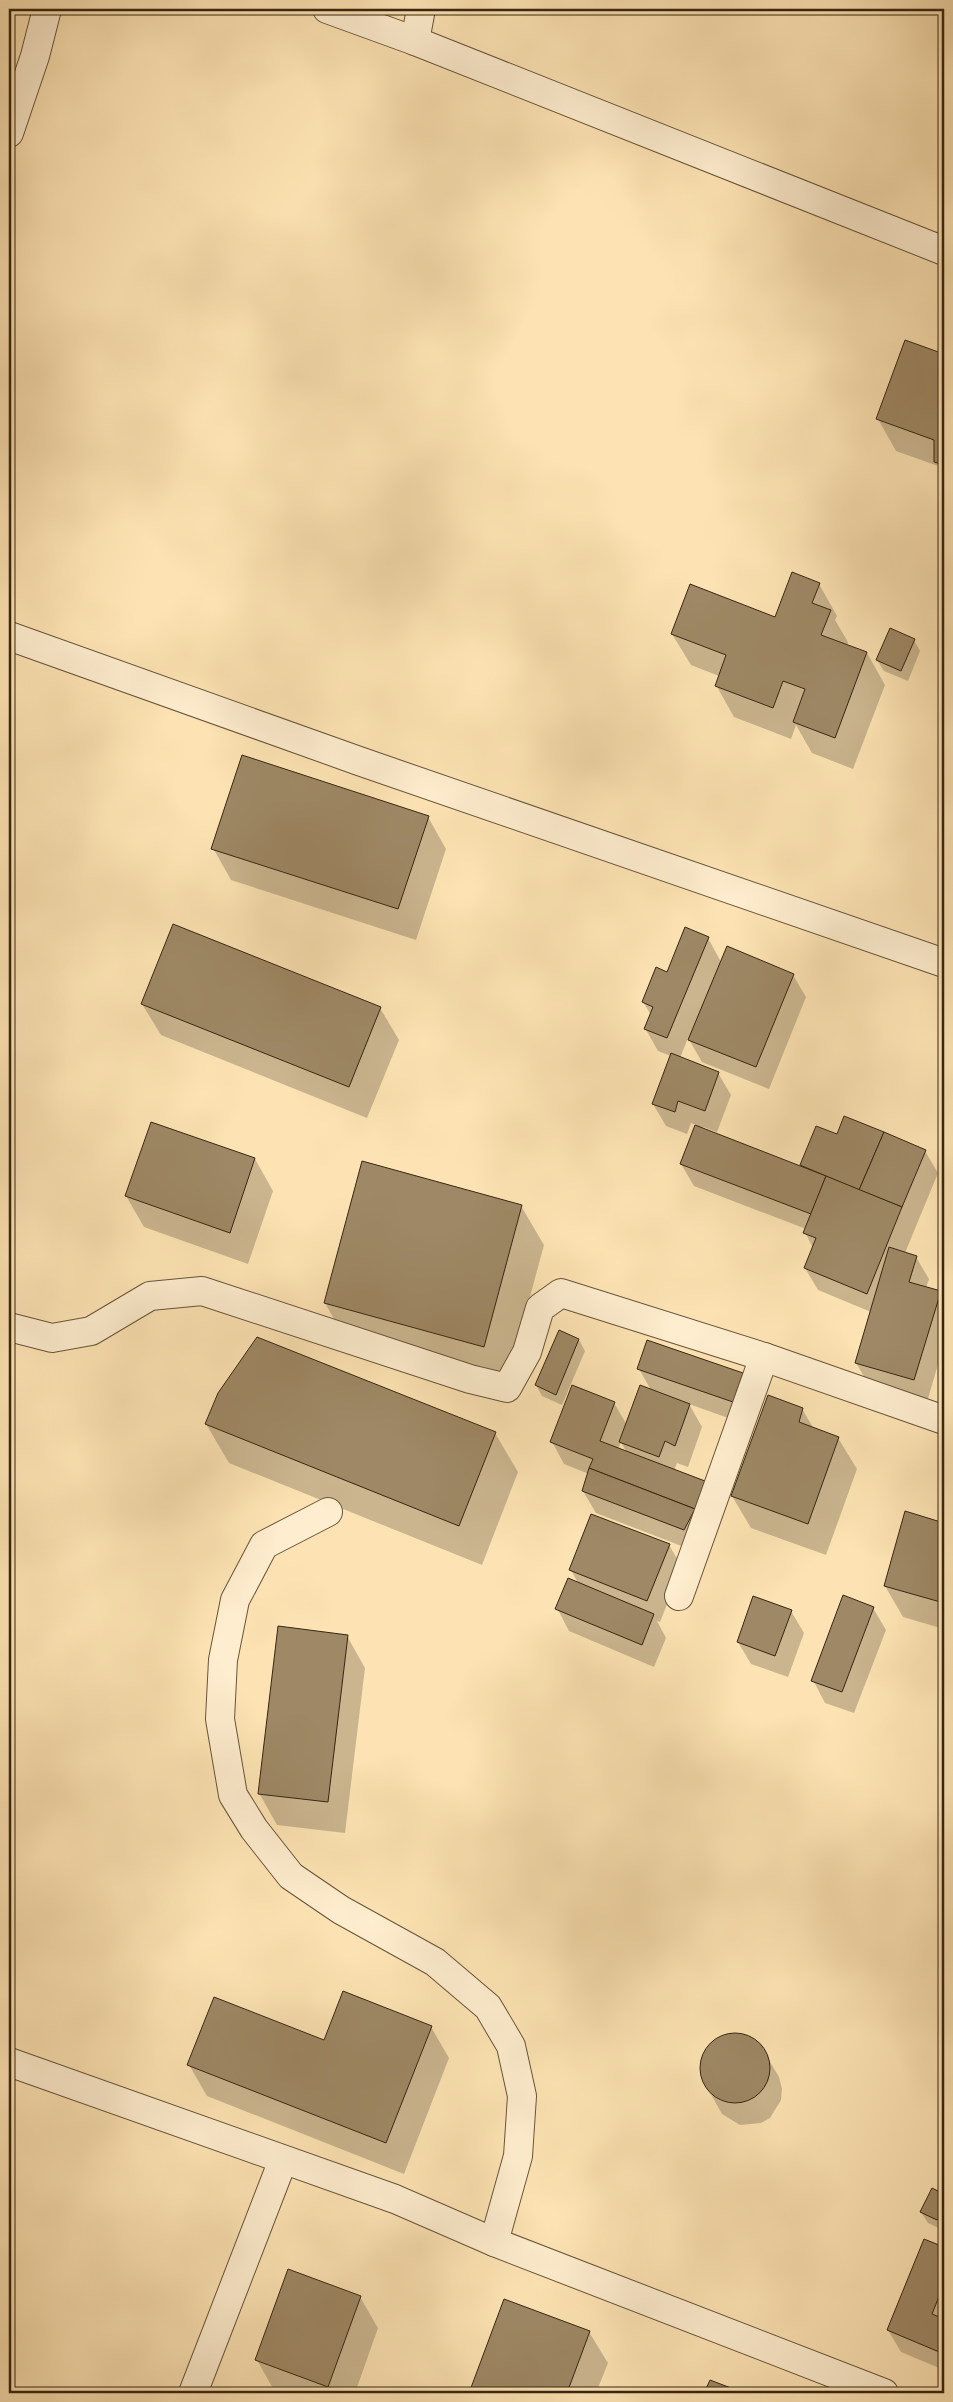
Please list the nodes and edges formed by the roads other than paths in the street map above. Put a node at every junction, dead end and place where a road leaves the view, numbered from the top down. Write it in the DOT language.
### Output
graph roads {
  1 [pos="48,9"];
  2 [pos="327,9"];
  3 [pos="421,9"];
  4 [pos="415,41"];
  5 [pos="9,134"];
  6 [pos="944,251"];
  7 [pos="9,636"];
  8 [pos="944,963"];
  9 [pos="9,1327"];
  10 [pos="764,1357"];
  11 [pos="944,1420"];
  12 [pos="328,1512"];
  13 [pos="679,1596"];
  14 [pos="9,2062"];
  15 [pos="284,2160"];
  16 [pos="494,2242"];
  17 [pos="194,2393"];
  18 [pos="884,2393"];
  1 -- 5 [label="street"];
  2 -- 4 [label="street"];
  3 -- 4 [label="street"];
  4 -- 6 [label="street"];
  7 -- 8 [label="street"];
  9 -- 10 [label="street"];
  10 -- 11 [label="street"];
  10 -- 13 [label="street"];
  12 -- 16 [label="street"];
  14 -- 15 [label="street"];
  15 -- 16 [label="street"];
  15 -- 17 [label="street"];
  16 -- 18 [label="street"];
}
